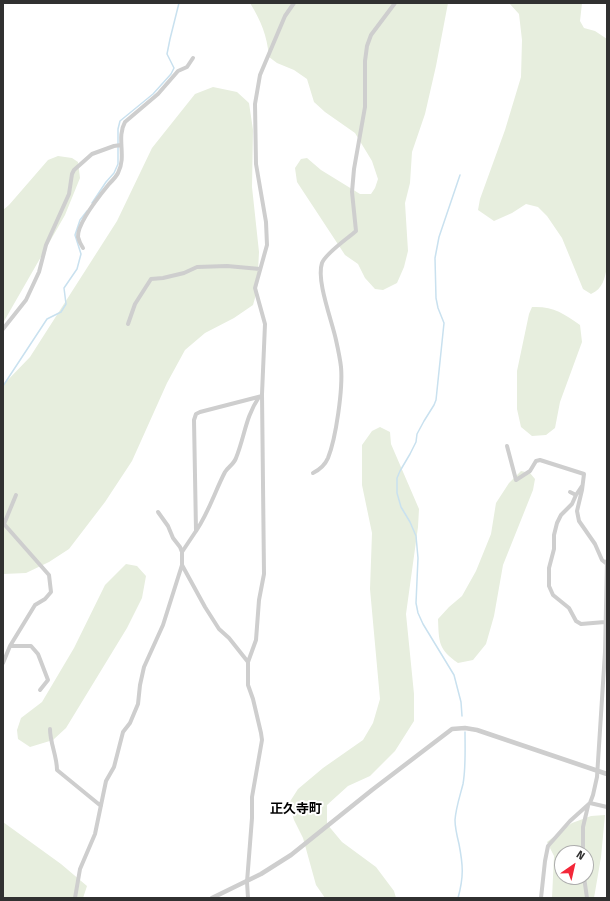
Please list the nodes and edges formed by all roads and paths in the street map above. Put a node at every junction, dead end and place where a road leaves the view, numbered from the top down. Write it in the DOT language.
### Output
graph roads {
  1 [pos="294,3"];
  2 [pos="395,3"];
  3 [pos="192,58"];
  4 [pos="121,145"];
  5 [pos="83,248"];
  6 [pos="260,269"];
  7 [pos="128,324"];
  8 [pos="3,329"];
  9 [pos="260,396"];
  10 [pos="507,446"];
  11 [pos="313,473"];
  12 [pos="583,483"];
  13 [pos="570,492"];
  14 [pos="16,494"];
  15 [pos="576,495"];
  16 [pos="158,512"];
  17 [pos="196,530"];
  18 [pos="182,552"];
  19 [pos="607,561"];
  20 [pos="607,564"];
  21 [pos="182,565"];
  22 [pos="605,622"];
  23 [pos="606,637"];
  24 [pos="3,648"];
  25 [pos="9,648"];
  26 [pos="248,662"];
  27 [pos="3,663"];
  28 [pos="40,690"];
  29 [pos="50,729"];
  30 [pos="596,772"];
  31 [pos="607,774"];
  32 [pos="589,805"];
  33 [pos="101,806"];
  34 [pos="607,806"];
  35 [pos="583,845"];
  36 [pos="247,882"];
  37 [pos="585,885"];
  38 [pos="75,898"];
  39 [pos="212,898"];
  40 [pos="248,898"];
  41 [pos="541,898"];
  42 [pos="587,898"];
  1 -- 6 [label="street"];
  2 -- 11 [label="street"];
  3 -- 4 [label="street"];
  4 -- 5 [label="street"];
  4 -- 8 [label="street"];
  6 -- 7 [label="street"];
  6 -- 9 [label="street"];
  9 -- 17 [label="street"];
  9 -- 17 [label="street"];
  9 -- 26 [label="street"];
  10 -- 12 [label="street"];
  12 -- 15 [label="street"];
  12 -- 20 [label="street"];
  13 -- 15 [label="street"];
  14 -- 25 [label="street"];
  15 -- 22 [label="street"];
  16 -- 18 [label="street"];
  17 -- 18 [label="street"];
  18 -- 21 [label="street"];
  19 -- 20 [label="street"];
  20 -- 22 [label="street"];
  21 -- 26 [label="street"];
  21 -- 33 [label="street"];
  22 -- 23 [label="street"];
  23 -- 30 [label="street"];
  24 -- 25 [label="street"];
  25 -- 27 [label="street"];
  25 -- 28 [label="street"];
  26 -- 36 [label="street"];
  29 -- 33 [label="street"];
  30 -- 31 [label="street"];
  30 -- 32 [label="street"];
  30 -- 36 [label="street"];
  32 -- 34 [label="street"];
  32 -- 35 [label="street"];
  32 -- 41 [label="street"];
  33 -- 38 [label="street"];
  36 -- 39 [label="street"];
  36 -- 40 [label="street"];
  37 -- 42 [label="street"];
}
